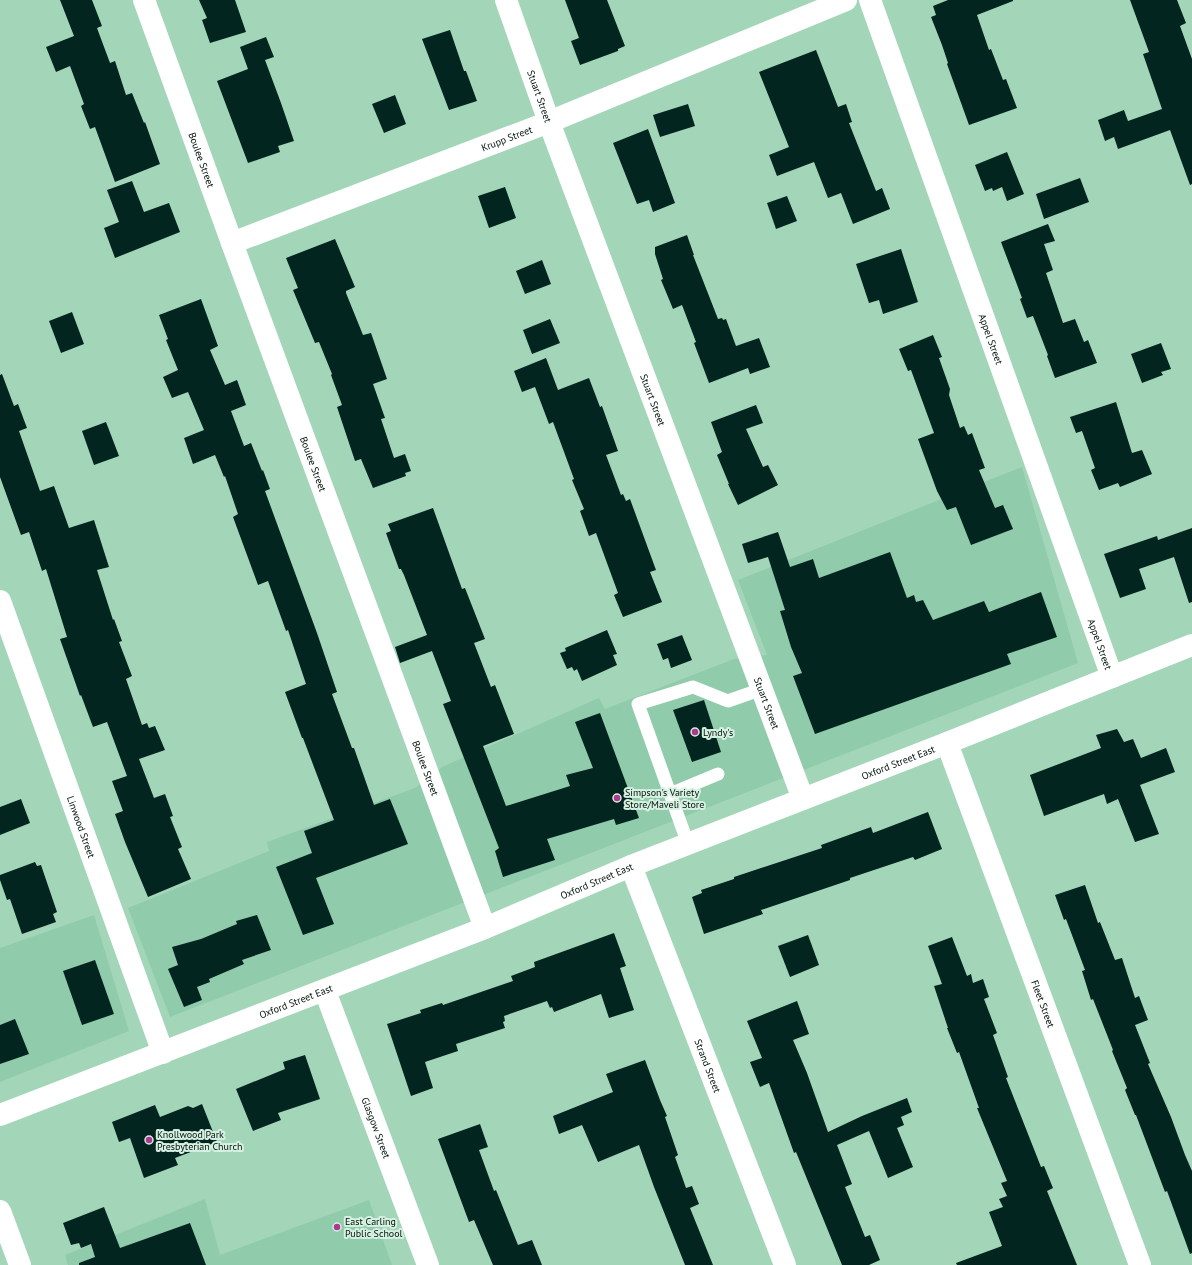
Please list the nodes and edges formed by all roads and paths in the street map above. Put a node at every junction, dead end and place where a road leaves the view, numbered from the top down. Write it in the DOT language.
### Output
graph roads {
  1 [pos="144,0"];
  2 [pos="506,0"];
  3 [pos="846,0"];
  4 [pos="870,0"];
  5 [pos="549,122"];
  6 [pos="232,243"];
  7 [pos="0,601"];
  8 [pos="1192,645"];
  9 [pos="1112,677"];
  10 [pos="762,689"];
  11 [pos="947,743"];
  12 [pos="718,774"];
  13 [pos="670,794"];
  14 [pos="803,799"];
  15 [pos="688,844"];
  16 [pos="631,866"];
  17 [pos="485,928"];
  18 [pos="325,991"];
  19 [pos="163,1052"];
  20 [pos="0,1115"];
  21 [pos="0,1211"];
  22 [pos="20,1265"];
  23 [pos="428,1265"];
  24 [pos="785,1265"];
  25 [pos="1140,1265"];
  1 -- 6 [label="street, Boulee Street"];
  2 -- 5 [label="street, Stuart Street"];
  3 -- 5 [label="street, Krupp Street"];
  4 -- 9 [label="street, Appel Street"];
  5 -- 6 [label="street, Krupp Street"];
  5 -- 10 [label="street, Stuart Street"];
  6 -- 17 [label="street, Boulee Street"];
  7 -- 19 [label="street, Linwood Street"];
  8 -- 9 [label="street, Oxford Street East"];
  9 -- 11 [label="street, Oxford Street East"];
  10 -- 13 [label="lane"];
  10 -- 14 [label="street, Stuart Street"];
  11 -- 14 [label="street, Oxford Street East"];
  11 -- 25 [label="street, Fleet Street"];
  12 -- 13 [label="lane"];
  13 -- 15 [label="lane"];
  14 -- 15 [label="street, Oxford Street East"];
  15 -- 16 [label="street, Oxford Street East"];
  16 -- 17 [label="street, Oxford Street East"];
  16 -- 24 [label="street, Strand Street"];
  17 -- 18 [label="street, Oxford Street East"];
  18 -- 19 [label="street, Oxford Street East"];
  18 -- 23 [label="street, Glasgow Street"];
  19 -- 20 [label="street, Oxford Street East"];
  21 -- 22 [label="street"];
}
